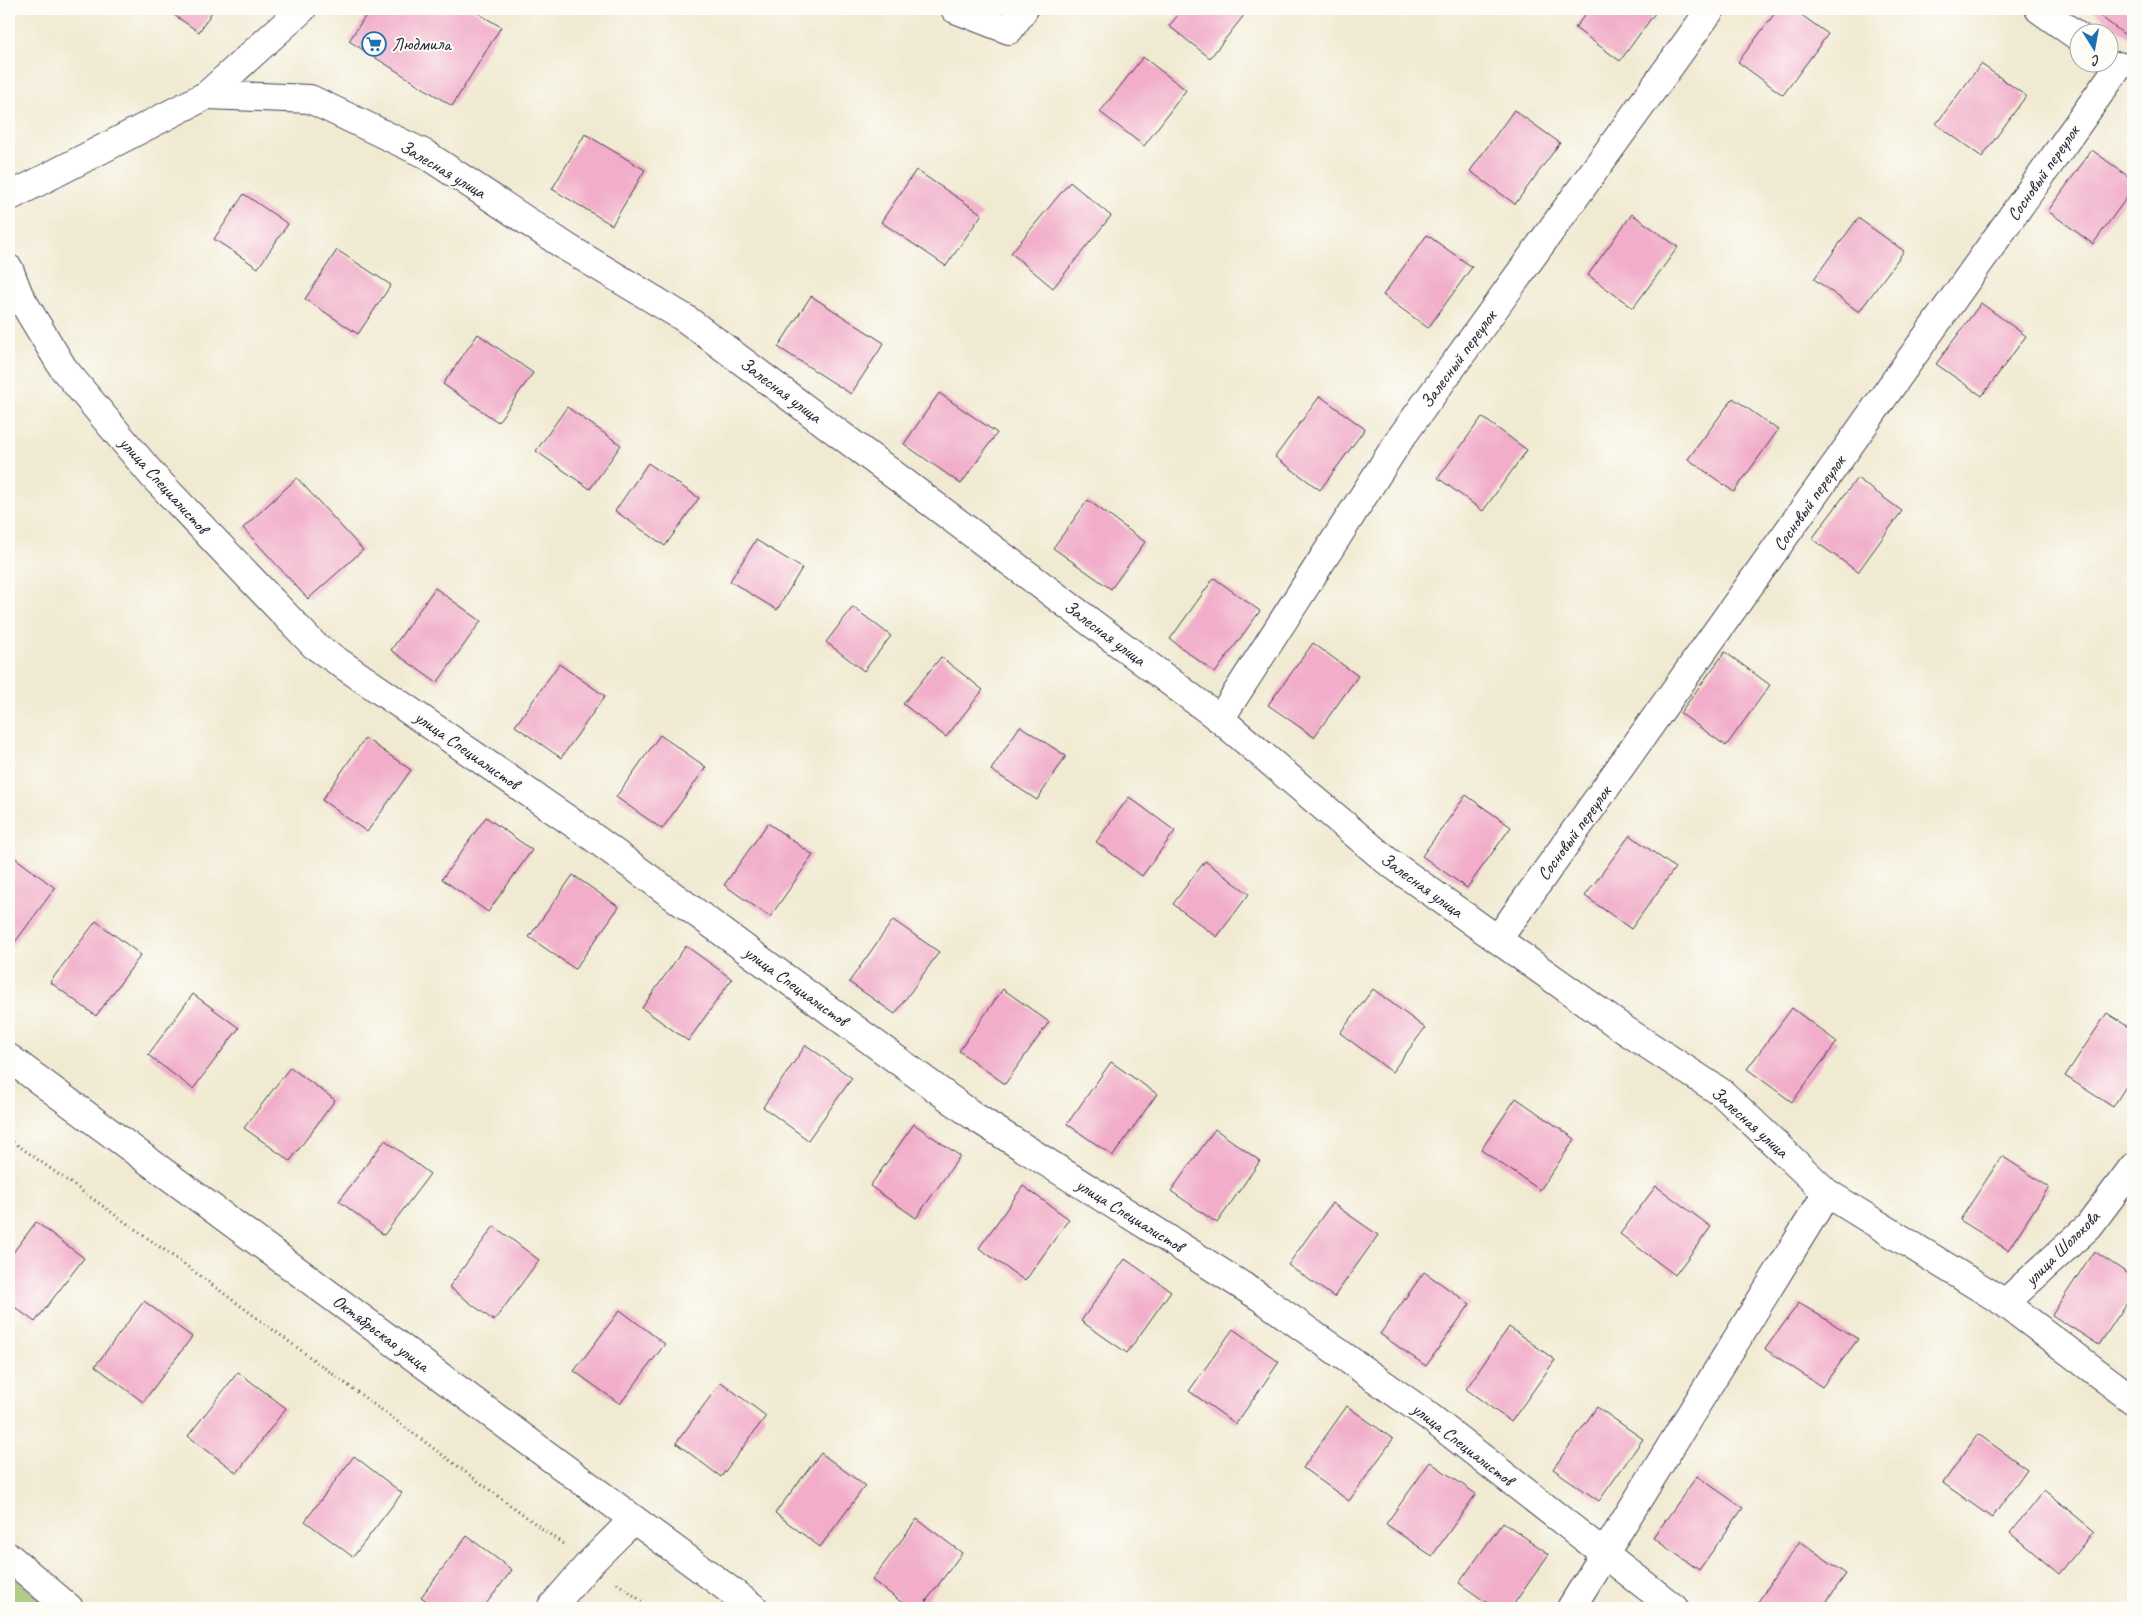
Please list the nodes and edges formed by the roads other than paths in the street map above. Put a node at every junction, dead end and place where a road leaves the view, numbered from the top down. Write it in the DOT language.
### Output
graph roads {
  1 [pos="302,9"];
  2 [pos="955,9"];
  3 [pos="1024,9"];
  4 [pos="1711,9"];
  5 [pos="2039,9"];
  6 [pos="2070,31"];
  7 [pos="2121,67"];
  8 [pos="207,96"];
  9 [pos="9,197"];
  10 [pos="9,269"];
  11 [pos="1220,719"];
  12 [pos="1498,939"];
  13 [pos="9,1058"];
  14 [pos="2133,1167"];
  15 [pos="1827,1193"];
  16 [pos="2005,1303"];
  17 [pos="2133,1400"];
  18 [pos="632,1520"];
  19 [pos="1604,1553"];
  20 [pos="9,1557"];
  21 [pos="69,1608"];
  22 [pos="551,1608"];
  23 [pos="754,1608"];
  24 [pos="1571,1608"];
  25 [pos="1674,1608"];
  1 -- 8 [label="street"];
  2 -- 3 [label="street"];
  4 -- 11 [label="street, Залесный переулок"];
  5 -- 6 [label="street"];
  7 -- 12 [label="street, Сосновый переулок"];
  8 -- 9 [label="street, Залесная улица"];
  8 -- 11 [label="street, Залесная улица"];
  10 -- 19 [label="street, улица Специалистов"];
  11 -- 12 [label="street, Залесная улица"];
  12 -- 15 [label="street, Залесная улица"];
  13 -- 18 [label="street, Октябрьская улица"];
  14 -- 16 [label="street, улица Шолохова"];
  15 -- 16 [label="street, Залесная улица"];
  15 -- 19 [label="street"];
  16 -- 17 [label="street, Залесная улица"];
  18 -- 22 [label="street"];
  18 -- 23 [label="street, Октябрьская улица"];
  19 -- 24 [label="street"];
  19 -- 25 [label="street, улица Специалистов"];
  20 -- 21 [label="street"];
}
